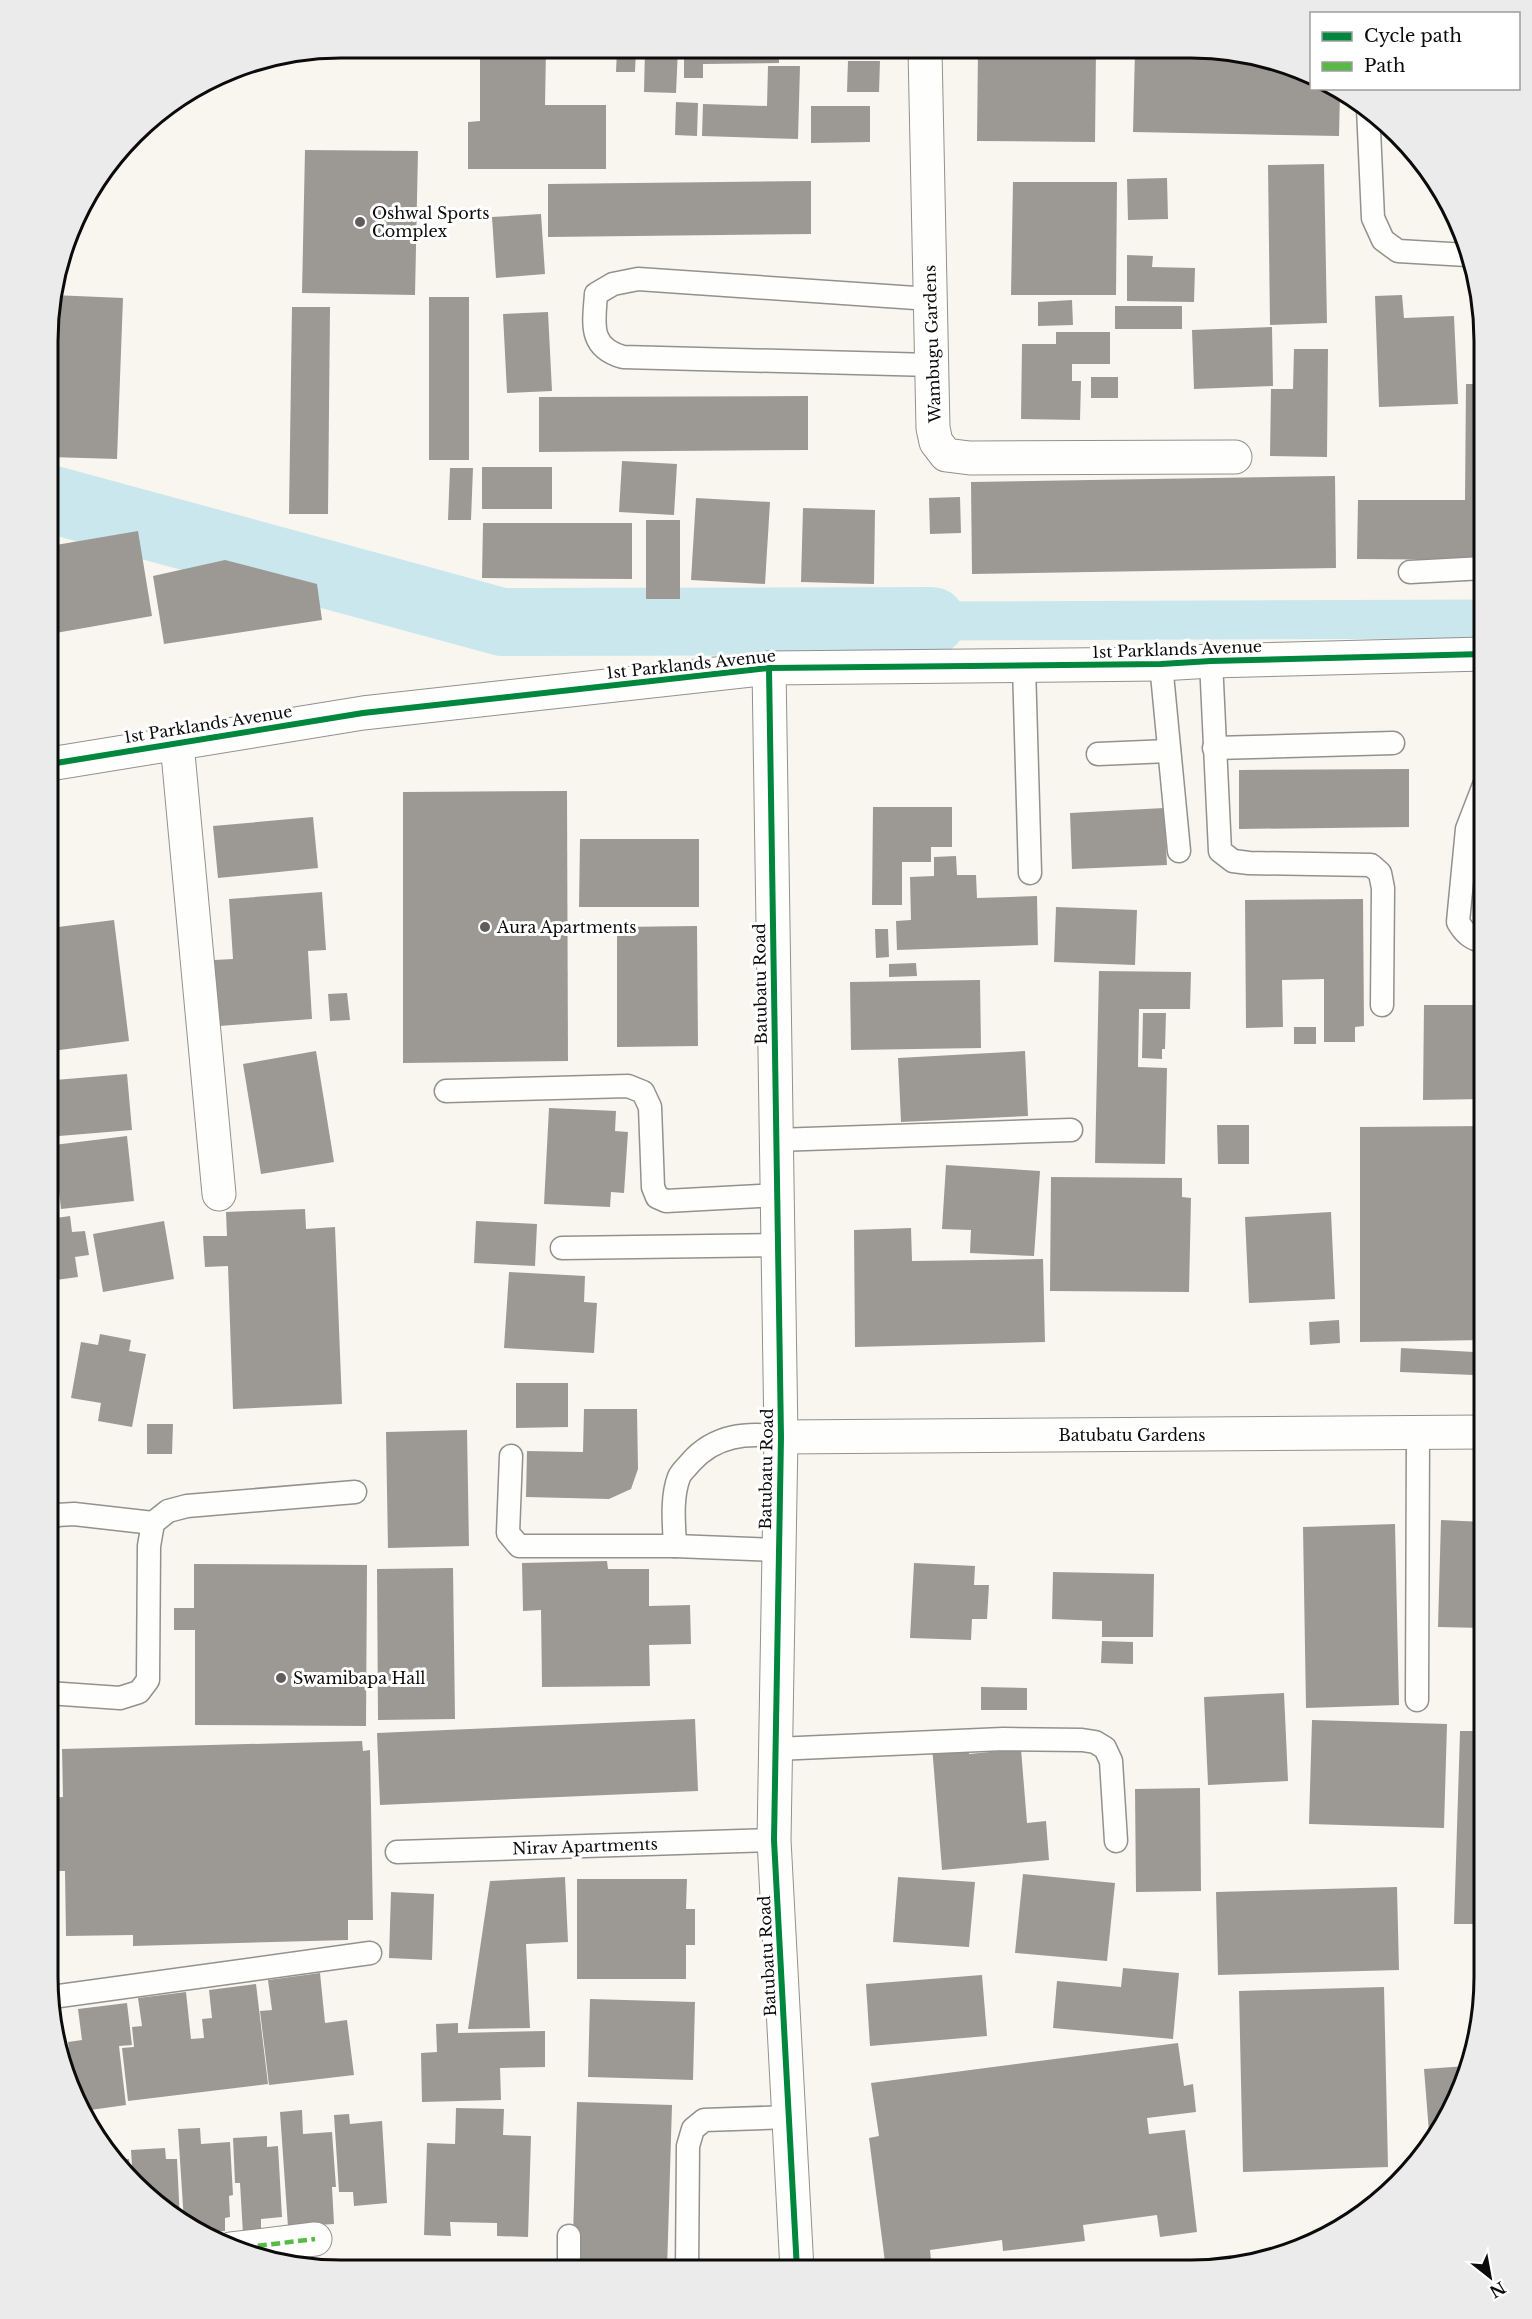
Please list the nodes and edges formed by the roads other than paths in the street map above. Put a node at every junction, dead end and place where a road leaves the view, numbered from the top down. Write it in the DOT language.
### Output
graph roads {
  1 [pos="925,58"];
  2 [pos="1369,122"];
  3 [pos="1459,255"];
  4 [pos="930,299"];
  5 [pos="932,365"];
  6 [pos="1235,457"];
  7 [pos="1474,569"];
  8 [pos="1410,572"];
  9 [pos="1474,654"];
  10 [pos="1211,661"];
  11 [pos="1161,664"];
  12 [pos="1024,666"];
  13 [pos="769,668"];
  14 [pos="1393,742"];
  15 [pos="177,743"];
  16 [pos="1214,748"];
  17 [pos="1169,752"];
  18 [pos="1098,754"];
  19 [pos="58,763"];
  20 [pos="1474,811"];
  21 [pos="1179,851"];
  22 [pos="1030,873"];
  23 [pos="1474,938"];
  24 [pos="1382,1005"];
  25 [pos="446,1091"];
  26 [pos="1071,1130"];
  27 [pos="776,1140"];
  28 [pos="219,1194"];
  29 [pos="777,1195"];
  30 [pos="778,1245"];
  31 [pos="562,1248"];
  32 [pos="1474,1432"];
  33 [pos="1418,1433"];
  34 [pos="781,1437"];
  35 [pos="511,1456"];
  36 [pos="355,1492"];
  37 [pos="58,1515"];
  38 [pos="153,1523"];
  39 [pos="675,1546"];
  40 [pos="778,1550"];
  41 [pos="58,1694"];
  42 [pos="1417,1700"];
  43 [pos="776,1749"];
  44 [pos="774,1840"];
  45 [pos="1116,1841"];
  46 [pos="397,1852"];
  47 [pos="370,1953"];
  48 [pos="59,1996"];
  49 [pos="789,2117"];
  50 [pos="568,2236"];
  51 [pos="315,2239"];
  52 [pos="254,2246"];
  53 [pos="569,2260"];
  54 [pos="687,2260"];
  55 [pos="796,2260"];
  1 -- 4 [label="street, Wambugu Gardens"];
  2 -- 3 [label="lane"];
  4 -- 5 [label="street, Wambugu Gardens"];
  4 -- 5 [label="lane"];
  5 -- 6 [label="street, Wambugu Gardens"];
  7 -- 8 [label="lane"];
  9 -- 10 [label="street, 1st Parklands Avenue"];
  10 -- 11 [label="street, 1st Parklands Avenue"];
  10 -- 16 [label="lane"];
  11 -- 12 [label="street, 1st Parklands Avenue"];
  11 -- 17 [label="lane"];
  12 -- 13 [label="street, 1st Parklands Avenue"];
  12 -- 22 [label="lane"];
  13 -- 15 [label="street, 1st Parklands Avenue"];
  13 -- 27 [label="street, Batubatu Road"];
  14 -- 16 [label="lane"];
  15 -- 19 [label="street, 1st Parklands Avenue"];
  15 -- 28 [label="street"];
  16 -- 24 [label="lane"];
  17 -- 18 [label="lane"];
  17 -- 21 [label="lane"];
  20 -- 23 [label="lane"];
  25 -- 29 [label="lane"];
  26 -- 27 [label="lane"];
  27 -- 29 [label="street, Batubatu Road"];
  29 -- 30 [label="street, Batubatu Road"];
  30 -- 31 [label="lane"];
  30 -- 34 [label="street, Batubatu Road"];
  32 -- 33 [label="street, Batubatu Gardens"];
  33 -- 34 [label="street, Batubatu Gardens"];
  33 -- 42 [label="lane"];
  34 -- 39 [label="lane"];
  34 -- 40 [label="street, Batubatu Road"];
  35 -- 39 [label="lane"];
  36 -- 38 [label="lane"];
  37 -- 38 [label="lane"];
  38 -- 41 [label="lane"];
  39 -- 40 [label="lane"];
  40 -- 43 [label="street, Batubatu Road"];
  43 -- 44 [label="street, Batubatu Road"];
  43 -- 45 [label="lane"];
  44 -- 46 [label="lane, Nirav Apartments"];
  44 -- 49 [label="street, Batubatu Road"];
  47 -- 48 [label="lane"];
  49 -- 54 [label="lane"];
  49 -- 55 [label="street, Batubatu Road"];
  50 -- 53 [label="lane"];
  51 -- 52 [label="street"];
}
